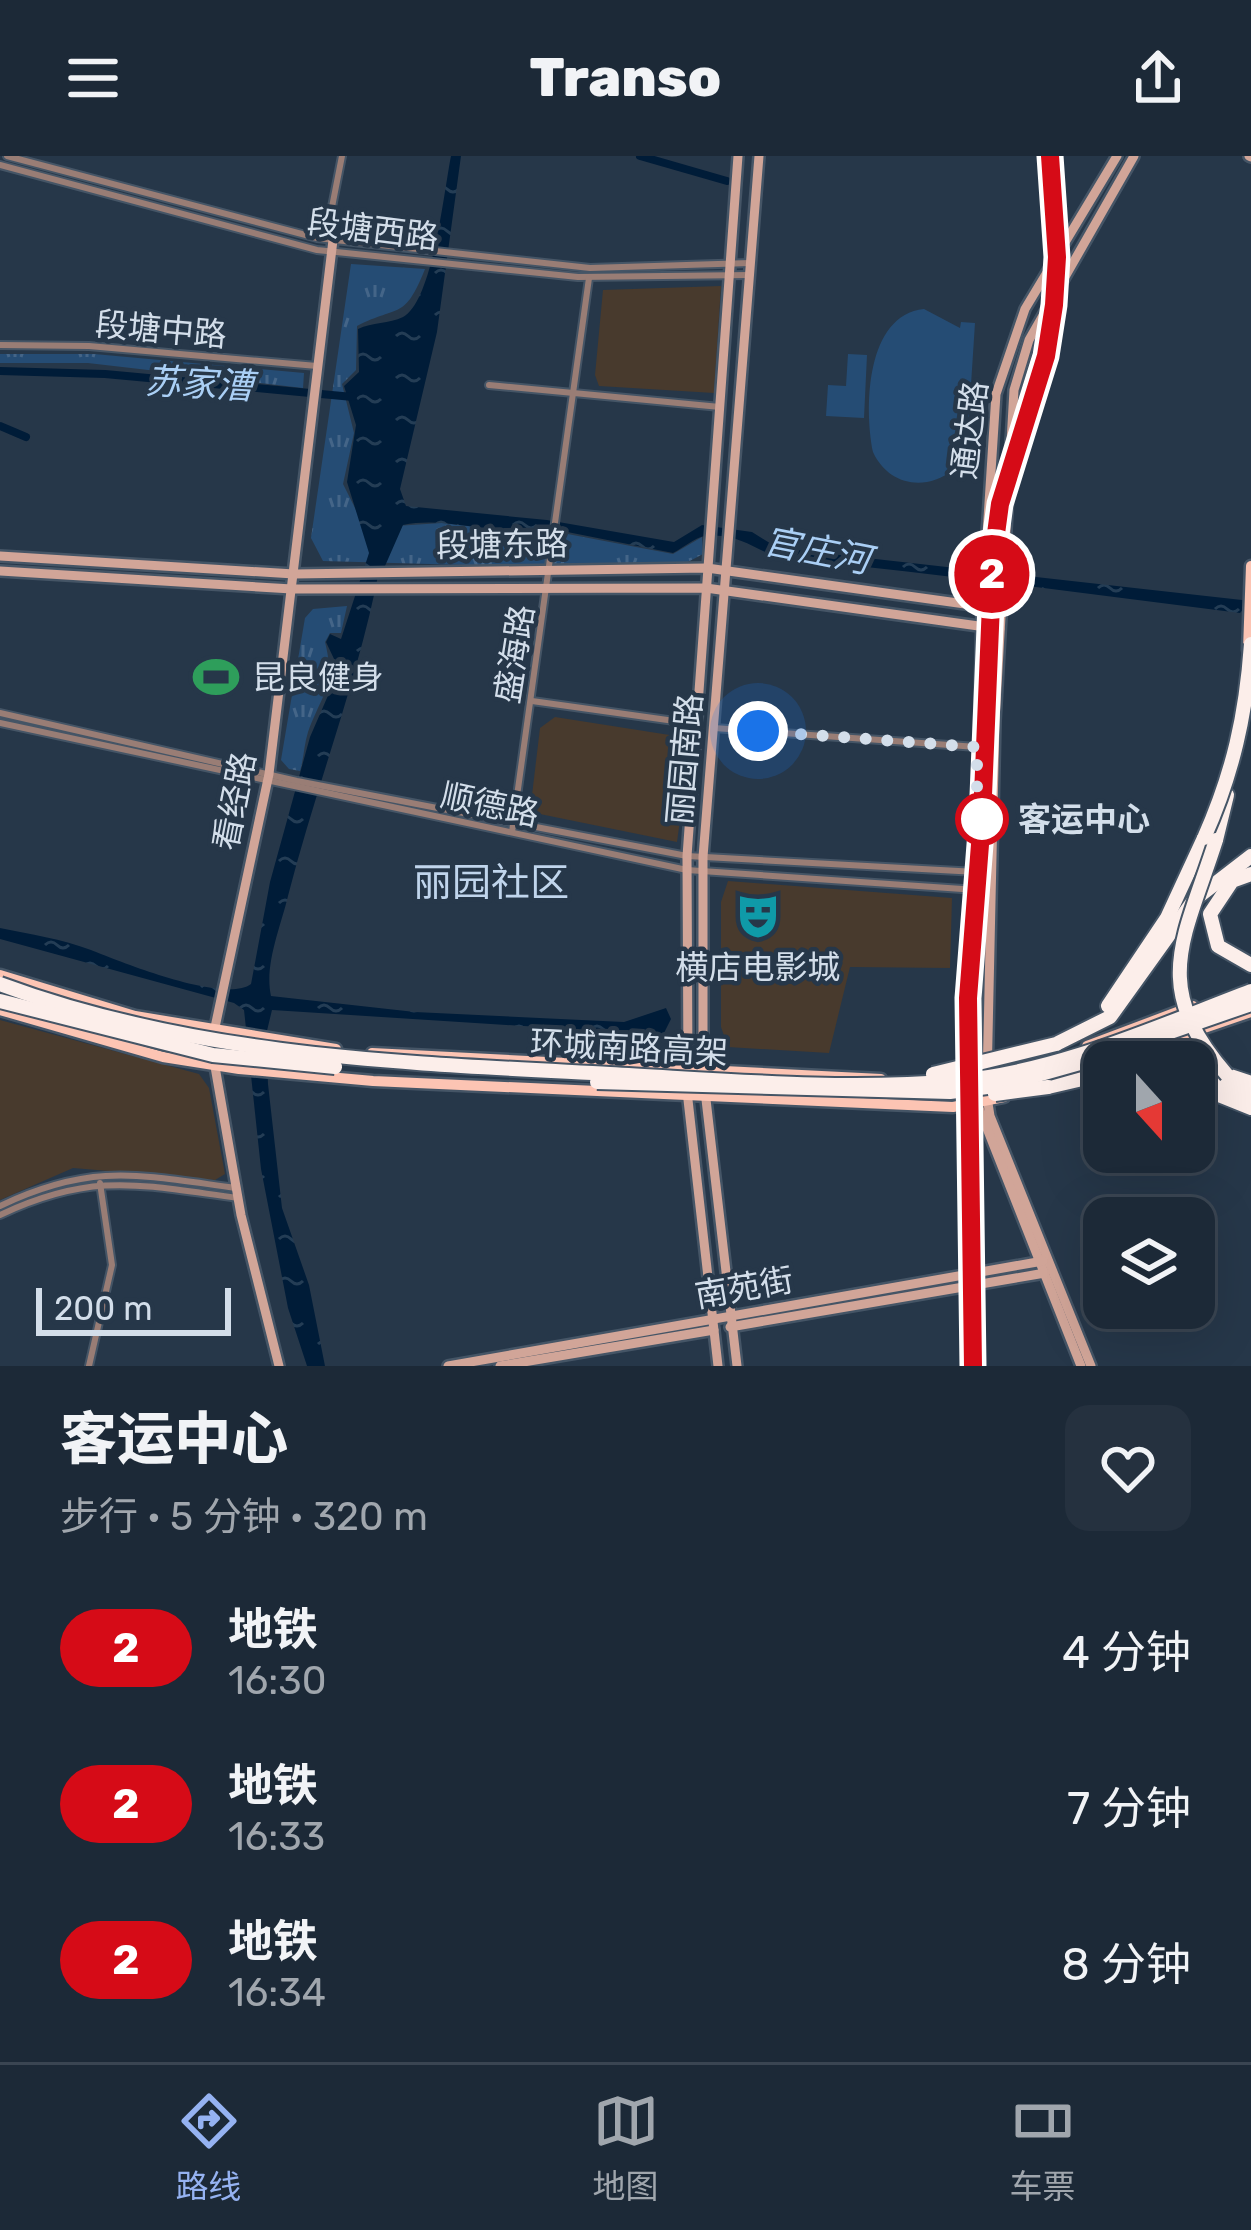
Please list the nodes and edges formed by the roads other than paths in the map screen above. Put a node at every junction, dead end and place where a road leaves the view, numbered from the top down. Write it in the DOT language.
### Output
graph roads {
  1 [pos="8,156"];
  2 [pos="342,156"];
  3 [pos="738,156"];
  4 [pos="759,156"];
  5 [pos="1117,156"];
  6 [pos="1133,156"];
  7 [pos="0,165"];
  8 [pos="333,246"];
  9 [pos="455,258"];
  10 [pos="730,268"];
  11 [pos="750,269"];
  12 [pos="590,273"];
  13 [pos="0,345"];
  14 [pos="317,366"];
  15 [pos="489,385"];
  16 [pos="574,392"];
  17 [pos="720,407"];
  18 [pos="0,556"];
  19 [pos="708,562"];
  20 [pos="1251,568"];
  21 [pos="0,571"];
  22 [pos="551,571"];
  23 [pos="727,571"];
  24 [pos="294,574"];
  25 [pos="549,587"];
  26 [pos="706,588"];
  27 [pos="292,590"];
  28 [pos="725,590"];
  29 [pos="982,605"];
  30 [pos="1002,608"];
  31 [pos="982,627"];
  32 [pos="1000,629"];
  33 [pos="1251,644"];
  34 [pos="1251,695"];
  35 [pos="532,701"];
  36 [pos="0,713"];
  37 [pos="0,723"];
  38 [pos="696,724"];
  39 [pos="714,728"];
  40 [pos="977,747"];
  41 [pos="268,778"];
  42 [pos="1231,778"];
  43 [pos="321,789"];
  44 [pos="514,821"];
  45 [pos="512,832"];
  46 [pos="687,856"];
  47 [pos="1251,856"];
  48 [pos="703,857"];
  49 [pos="687,871"];
  50 [pos="703,872"];
  51 [pos="977,872"];
  52 [pos="1251,874"];
  53 [pos="976,890"];
  54 [pos="1251,965"];
  55 [pos="0,980"];
  56 [pos="1249,987"];
  57 [pos="0,1001"];
  58 [pos="1251,1008"];
  59 [pos="0,1010"];
  60 [pos="214,1031"];
  61 [pos="1161,1041"];
  62 [pos="1056,1044"];
  63 [pos="214,1065"];
  64 [pos="688,1067"];
  65 [pos="1083,1069"];
  66 [pos="703,1070"];
  67 [pos="987,1072"];
  68 [pos="971,1074"];
  69 [pos="1083,1078"];
  70 [pos="1251,1083"];
  71 [pos="884,1087"];
  72 [pos="1215,1087"];
  73 [pos="1215,1091"];
  74 [pos="687,1093"];
  75 [pos="705,1093"];
  76 [pos="1251,1097"];
  77 [pos="982,1103"];
  78 [pos="1251,1108"];
  79 [pos="98,1173"];
  80 [pos="100,1183"];
  81 [pos="237,1193"];
  82 [pos="0,1206"];
  83 [pos="0,1215"];
  84 [pos="1046,1267"];
  85 [pos="730,1322"];
  86 [pos="712,1325"];
  87 [pos="507,1363"];
  88 [pos="89,1366"];
  89 [pos="279,1366"];
  90 [pos="448,1366"];
  91 [pos="718,1366"];
  92 [pos="737,1366"];
  93 [pos="1082,1366"];
  94 [pos="1091,1366"];
  1 -- 8 [label="street"];
  2 -- 8 [label="street"];
  3 -- 10 [label="main road, 丽园南路"];
  4 -- 11 [label="main road, 丽园南路"];
  5 -- 29 [label="main road, 通达路"];
  6 -- 30 [label="main road, 通达路"];
  7 -- 8 [label="street, 段塘西路"];
  8 -- 9 [label="street, 段塘西路"];
  8 -- 9 [label="street, 段塘西路"];
  8 -- 14 [label="main road, 看经路"];
  9 -- 12 [label="street, 段塘西路"];
  10 -- 11 [label="street, 段塘西路"];
  10 -- 12 [label="street, 段塘西路"];
  10 -- 17 [label="main road, 丽园南路"];
  11 -- 23 [label="main road, 丽园南路"];
  12 -- 16 [label="street, 盛海路"];
  13 -- 14 [label="street, 段塘中路"];
  14 -- 24 [label="main road, 看经路"];
  15 -- 16 [label="street"];
  16 -- 17 [label="street"];
  16 -- 22 [label="street, 盛海路"];
  17 -- 19 [label="main road, 丽园南路"];
  18 -- 24 [label="main road, 段塘东路"];
  19 -- 22 [label="main road, 段塘东路"];
  19 -- 23 [label="main road, 段塘东路"];
  19 -- 26 [label="main road, 丽园南路"];
  20 -- 34 [label="main road"];
  21 -- 27 [label="main road, 段塘东路"];
  22 -- 24 [label="main road, 段塘东路"];
  22 -- 25 [label="street, 盛海路"];
  23 -- 28 [label="main road, 丽园南路"];
  23 -- 29 [label="main road, 段塘东路"];
  24 -- 27 [label="main road, 看经路"];
  25 -- 26 [label="main road, 段塘东路"];
  25 -- 27 [label="main road, 段塘东路"];
  25 -- 35 [label="street, 盛海路"];
  26 -- 28 [label="main road, 段塘东路"];
  26 -- 38 [label="main road, 丽园南路"];
  27 -- 41 [label="main road, 看经路"];
  28 -- 31 [label="main road, 段塘东路"];
  28 -- 39 [label="main road, 丽园南路"];
  29 -- 30 [label="main road, 段塘东路"];
  29 -- 31 [label="main road, 通达路"];
  30 -- 32 [label="main road, 通达路"];
  31 -- 32 [label="main road, 段塘东路"];
  31 -- 40 [label="main road, 通达路"];
  32 -- 67 [label="main road, 通达路"];
  33 -- 42 [label="highway, bridge"];
  35 -- 38 [label="street"];
  35 -- 44 [label="street, 盛海路"];
  36 -- 41 [label="street, 顺德路"];
  37 -- 41 [label="street, 顺德路"];
  38 -- 46 [label="main road, 丽园南路"];
  39 -- 40 [label="street"];
  39 -- 48 [label="main road, 丽园南路"];
  40 -- 51 [label="main road, 通达路"];
  41 -- 43 [label="street, 顺德路"];
  41 -- 60 [label="main road, 看经路"];
  42 -- 62 [label="highway, bridge"];
  42 -- 70 [label="highway, bridge"];
  43 -- 44 [label="street, 顺德路"];
  43 -- 45 [label="street, 顺德路"];
  44 -- 45 [label="street, 盛海路"];
  44 -- 46 [label="street, 顺德路"];
  45 -- 49 [label="street, 顺德路"];
  46 -- 48 [label="street, 顺德路"];
  46 -- 49 [label="main road, 丽园南路"];
  47 -- 62 [label="highway, bridge"];
  48 -- 50 [label="main road, 丽园南路"];
  48 -- 51 [label="street, 顺德路"];
  49 -- 50 [label="street, 顺德路"];
  49 -- 64 [label="main road, 丽园南路"];
  50 -- 53 [label="street, 顺德路"];
  50 -- 66 [label="main road, 丽园南路"];
  51 -- 53 [label="main road, 通达路"];
  52 -- 54 [label="highway"];
  53 -- 68 [label="main road, 通达路"];
  55 -- 60 [label="main road"];
  55 -- 71 [label="highway, 环城南路高架, bridge"];
  56 -- 67 [label="main road"];
  56 -- 71 [label="highway, 环城南路高架, bridge"];
  57 -- 71 [label="highway, 环城南路高架, bridge"];
  58 -- 61 [label="main road"];
  58 -- 71 [label="highway, 环城南路高架, bridge"];
  59 -- 63 [label="main road"];
  60 -- 63 [label="main road, 看经路"];
  60 -- 64 [label="main road, bridge"];
  62 -- 71 [label="highway, bridge"];
  63 -- 74 [label="main road"];
  63 -- 81 [label="main road, 看经路"];
  64 -- 66 [label="main road"];
  64 -- 74 [label="main road, 丽园南路"];
  65 -- 77 [label="main road"];
  66 -- 68 [label="main road"];
  66 -- 75 [label="main road, 丽园南路"];
  67 -- 68 [label="main road"];
  67 -- 77 [label="main road, 通达路"];
  68 -- 77 [label="main road, 通达路"];
  69 -- 71 [label="highway, bridge"];
  72 -- 76 [label="highway"];
  73 -- 78 [label="highway"];
  74 -- 75 [label="main road"];
  74 -- 86 [label="main road, 丽园南路"];
  75 -- 77 [label="main road"];
  75 -- 85 [label="main road, 丽园南路"];
  77 -- 84 [label="main road, 通达路"];
  79 -- 80 [label="street"];
  79 -- 81 [label="street"];
  79 -- 82 [label="street"];
  80 -- 81 [label="street"];
  80 -- 83 [label="street"];
  80 -- 88 [label="street"];
  81 -- 89 [label="main road, 看经路"];
  84 -- 85 [label="main road, 南苑街"];
  84 -- 93 [label="main road, 通达路"];
  84 -- 94 [label="main road, 通达路"];
  85 -- 86 [label="main road, 南苑街"];
  85 -- 92 [label="main road, 丽园南路"];
  86 -- 87 [label="main road, 南苑街"];
  86 -- 91 [label="main road, 丽园南路"];
  87 -- 90 [label="main road, 南苑街"];
}
